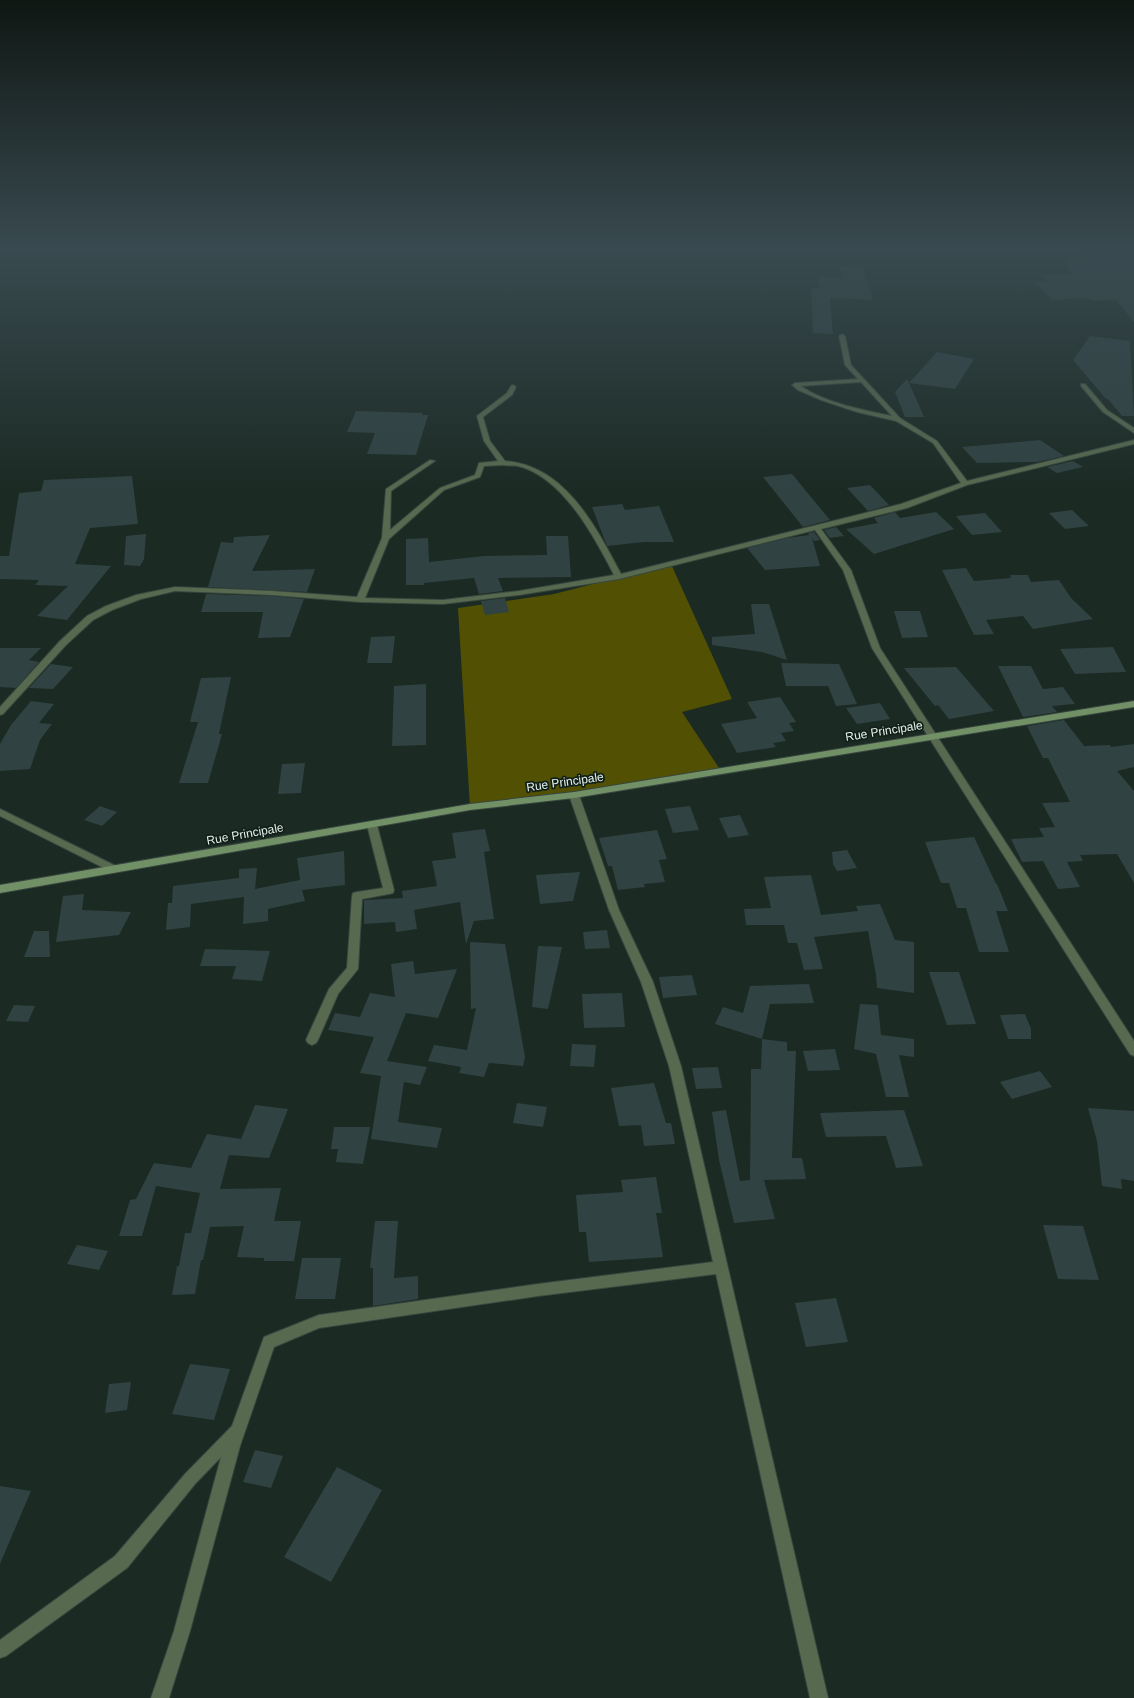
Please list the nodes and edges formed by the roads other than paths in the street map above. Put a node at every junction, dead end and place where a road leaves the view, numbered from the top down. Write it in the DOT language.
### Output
graph roads {
  1 [pos="842,336"];
  2 [pos="862,380"];
  3 [pos="1083,385"];
  4 [pos="513,387"];
  5 [pos="898,419"];
  6 [pos="1134,431"];
  7 [pos="1134,442"];
  8 [pos="432,462"];
  9 [pos="503,463"];
  10 [pos="965,484"];
  11 [pos="816,527"];
  12 [pos="386,538"];
  13 [pos="619,577"];
  14 [pos="360,600"];
  15 [pos="1134,704"];
  16 [pos="0,712"];
  17 [pos="933,736"];
  18 [pos="574,795"];
  19 [pos="0,812"];
  20 [pos="372,825"];
  21 [pos="114,870"];
  22 [pos="0,889"];
  23 [pos="312,1040"];
  24 [pos="1134,1050"];
  25 [pos="722,1266"];
  26 [pos="238,1429"];
  27 [pos="0,1650"];
  28 [pos="160,1698"];
  29 [pos="819,1698"];
  1 -- 2 [label="street"];
  2 -- 5 [label="street"];
  2 -- 5 [label="street"];
  3 -- 6 [label="street"];
  4 -- 9 [label="street"];
  5 -- 10 [label="street"];
  7 -- 10 [label="street"];
  8 -- 12 [label="street"];
  9 -- 12 [label="street"];
  9 -- 13 [label="street"];
  10 -- 11 [label="street"];
  11 -- 13 [label="street"];
  11 -- 17 [label="street"];
  12 -- 14 [label="street"];
  13 -- 14 [label="street"];
  14 -- 16 [label="street"];
  15 -- 17 [label="main road, Rue Principale"];
  17 -- 18 [label="main road, Rue Principale"];
  17 -- 24 [label="street"];
  18 -- 20 [label="main road, Rue Principale"];
  18 -- 25 [label="street"];
  19 -- 21 [label="street"];
  20 -- 21 [label="main road, Rue Principale"];
  20 -- 23 [label="street"];
  21 -- 22 [label="main road, Rue Principale"];
  25 -- 26 [label="street"];
  25 -- 29 [label="street"];
  26 -- 27 [label="street"];
  26 -- 28 [label="street"];
}
